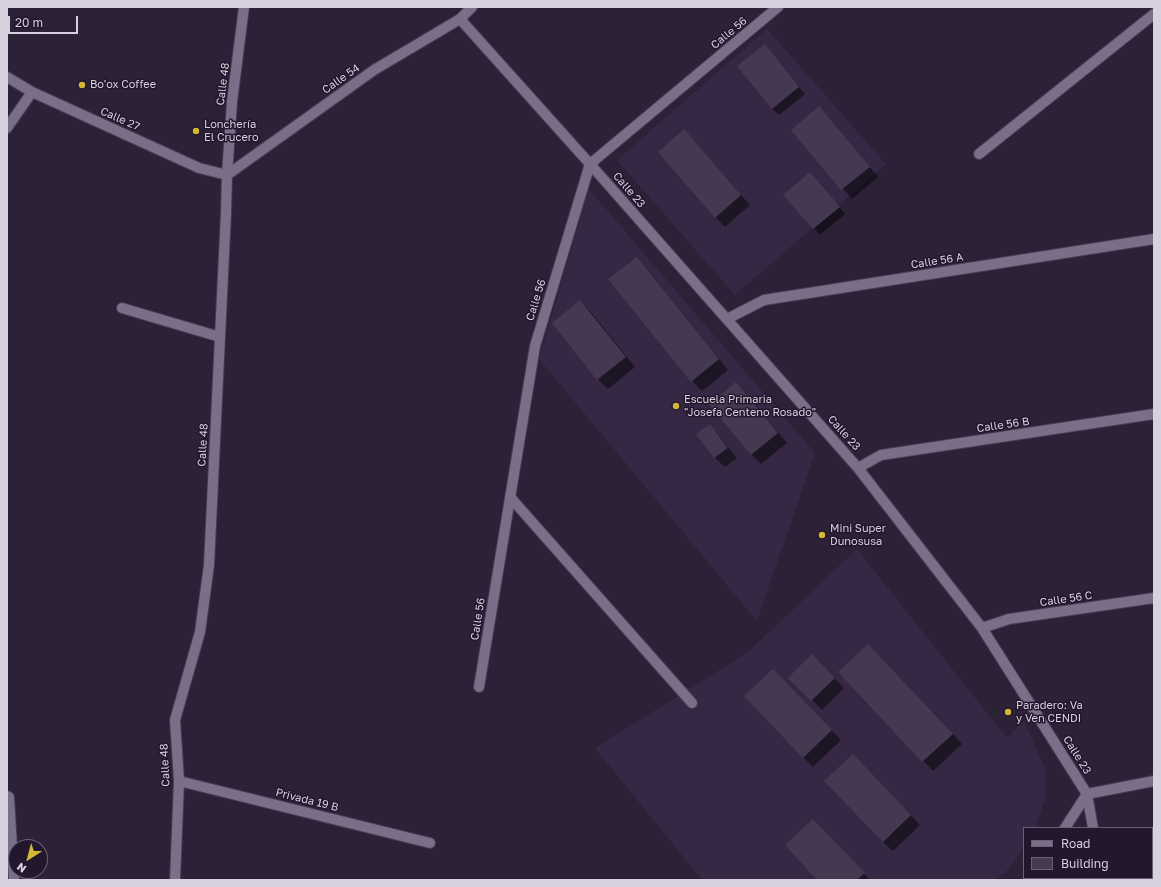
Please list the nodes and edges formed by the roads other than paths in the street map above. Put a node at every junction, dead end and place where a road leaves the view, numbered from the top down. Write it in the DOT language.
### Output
graph roads {
  1 [pos="244,7"];
  2 [pos="472,7"];
  3 [pos="778,7"];
  4 [pos="1154,14"];
  5 [pos="460,19"];
  6 [pos="7,77"];
  7 [pos="32,92"];
  8 [pos="7,128"];
  9 [pos="979,154"];
  10 [pos="590,164"];
  11 [pos="227,175"];
  12 [pos="1154,239"];
  13 [pos="122,308"];
  14 [pos="727,319"];
  15 [pos="220,337"];
  16 [pos="1154,414"];
  17 [pos="858,468"];
  18 [pos="510,497"];
  19 [pos="1154,598"];
  20 [pos="982,628"];
  21 [pos="479,687"];
  22 [pos="692,703"];
  23 [pos="179,781"];
  24 [pos="1154,781"];
  25 [pos="1087,794"];
  26 [pos="7,796"];
  27 [pos="1066,827"];
  28 [pos="1093,827"];
  29 [pos="430,843"];
  30 [pos="14,880"];
  31 [pos="175,880"];
  1 -- 11 [label="street, Calle 48"];
  2 -- 5 [label="street, Calle 54"];
  3 -- 10 [label="street, Calle 56"];
  4 -- 9 [label="street"];
  5 -- 10 [label="street, Calle 23"];
  5 -- 11 [label="street, Calle 54"];
  6 -- 7 [label="street, Calle 27"];
  7 -- 8 [label="street"];
  7 -- 11 [label="street, Calle 27"];
  10 -- 14 [label="street, Calle 23"];
  10 -- 18 [label="street, Calle 56"];
  11 -- 15 [label="street, Calle 48"];
  12 -- 14 [label="street, Calle 56 A"];
  13 -- 15 [label="street"];
  14 -- 17 [label="street, Calle 23"];
  15 -- 23 [label="street, Calle 48"];
  16 -- 17 [label="street, Calle 56 B"];
  17 -- 20 [label="street, Calle 23"];
  18 -- 21 [label="street, Calle 56"];
  18 -- 22 [label="street"];
  19 -- 20 [label="street, Calle 56 C"];
  20 -- 25 [label="street, Calle 23"];
  23 -- 29 [label="street, Privada 19 B"];
  23 -- 31 [label="street, Calle 48"];
  24 -- 25 [label="street"];
  25 -- 27 [label="street"];
  25 -- 28 [label="street, Calle 23"];
  26 -- 30 [label="street"];
}
